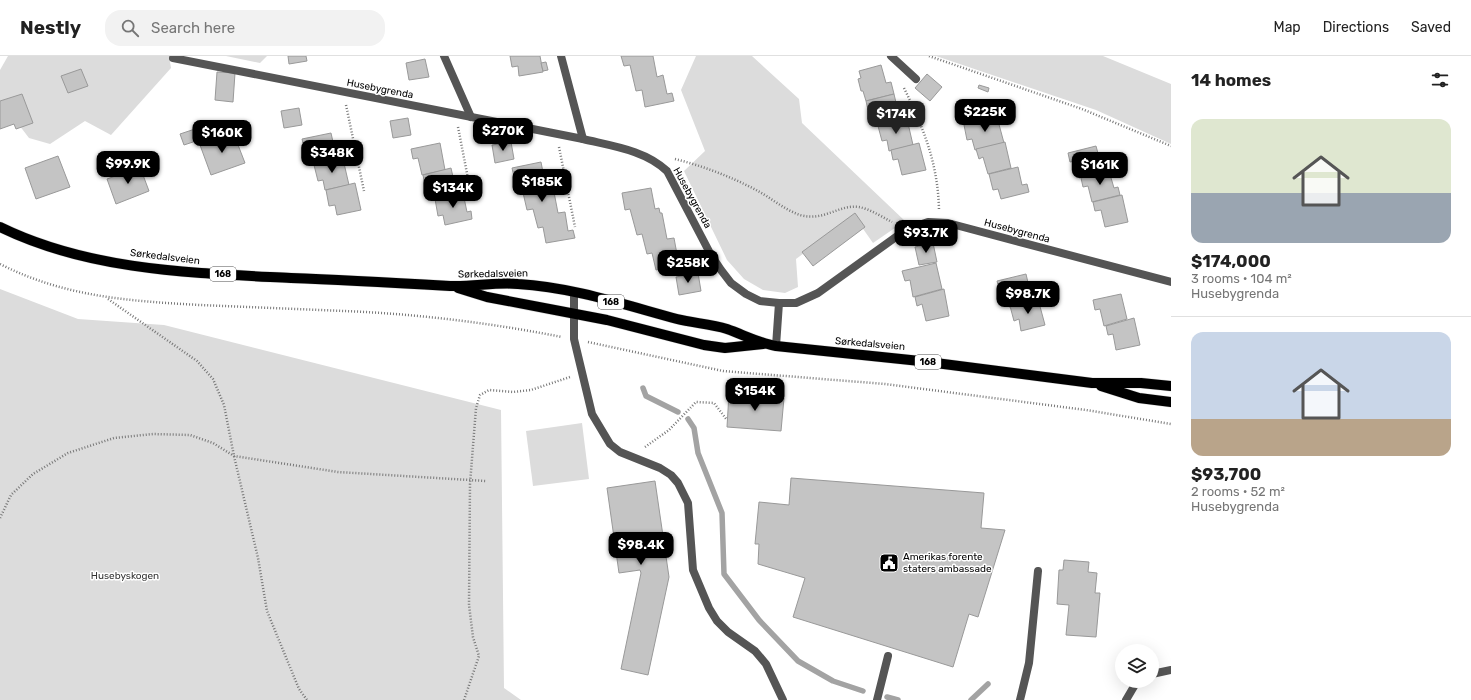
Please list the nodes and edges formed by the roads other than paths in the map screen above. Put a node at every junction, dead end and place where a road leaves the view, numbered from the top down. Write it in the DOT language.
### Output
graph roads {
  1 [pos="444,56"];
  2 [pos="561,56"];
  3 [pos="891,56"];
  4 [pos="173,58"];
  5 [pos="916,78"];
  6 [pos="471,117"];
  7 [pos="583,139"];
  8 [pos="0,227"];
  9 [pos="1171,282"];
  10 [pos="452,286"];
  11 [pos="574,292"];
  12 [pos="779,304"];
  13 [pos="573,312"];
  14 [pos="765,344"];
  15 [pos="776,346"];
  16 [pos="1092,382"];
  17 [pos="1171,386"];
  18 [pos="1171,402"];
  19 [pos="1038,571"];
  20 [pos="888,656"];
  21 [pos="1171,670"];
  22 [pos="1159,673"];
  23 [pos="1133,688"];
  24 [pos="782,700"];
  25 [pos="877,700"];
  26 [pos="1020,700"];
  27 [pos="1126,700"];
  1 -- 6 [label="street"];
  2 -- 7 [label="street"];
  3 -- 5 [label="street"];
  4 -- 6 [label="street, Husebygrenda"];
  6 -- 7 [label="street, Husebygrenda"];
  7 -- 12 [label="street, Husebygrenda"];
  8 -- 10 [label="main road, Sørkedalsveien / 168"];
  9 -- 12 [label="street, Husebygrenda"];
  10 -- 11 [label="main road, Sørkedalsveien / 168"];
  10 -- 13 [label="main road, Sørkedalsveien / 168"];
  11 -- 13 [label="street"];
  11 -- 14 [label="main road, Sørkedalsveien / 168"];
  12 -- 15 [label="street"];
  13 -- 14 [label="main road, Sørkedalsveien / 168"];
  13 -- 24 [label="street"];
  14 -- 15 [label="main road, Sørkedalsveien / 168"];
  15 -- 16 [label="main road, Sørkedalsveien / 168"];
  16 -- 17 [label="main road, Sørkedalsveien / 168"];
  16 -- 18 [label="main road, Sørkedalsveien / 168"];
  19 -- 26 [label="street"];
  20 -- 25 [label="street"];
  21 -- 22 [label="street"];
  23 -- 27 [label="street"];
}
